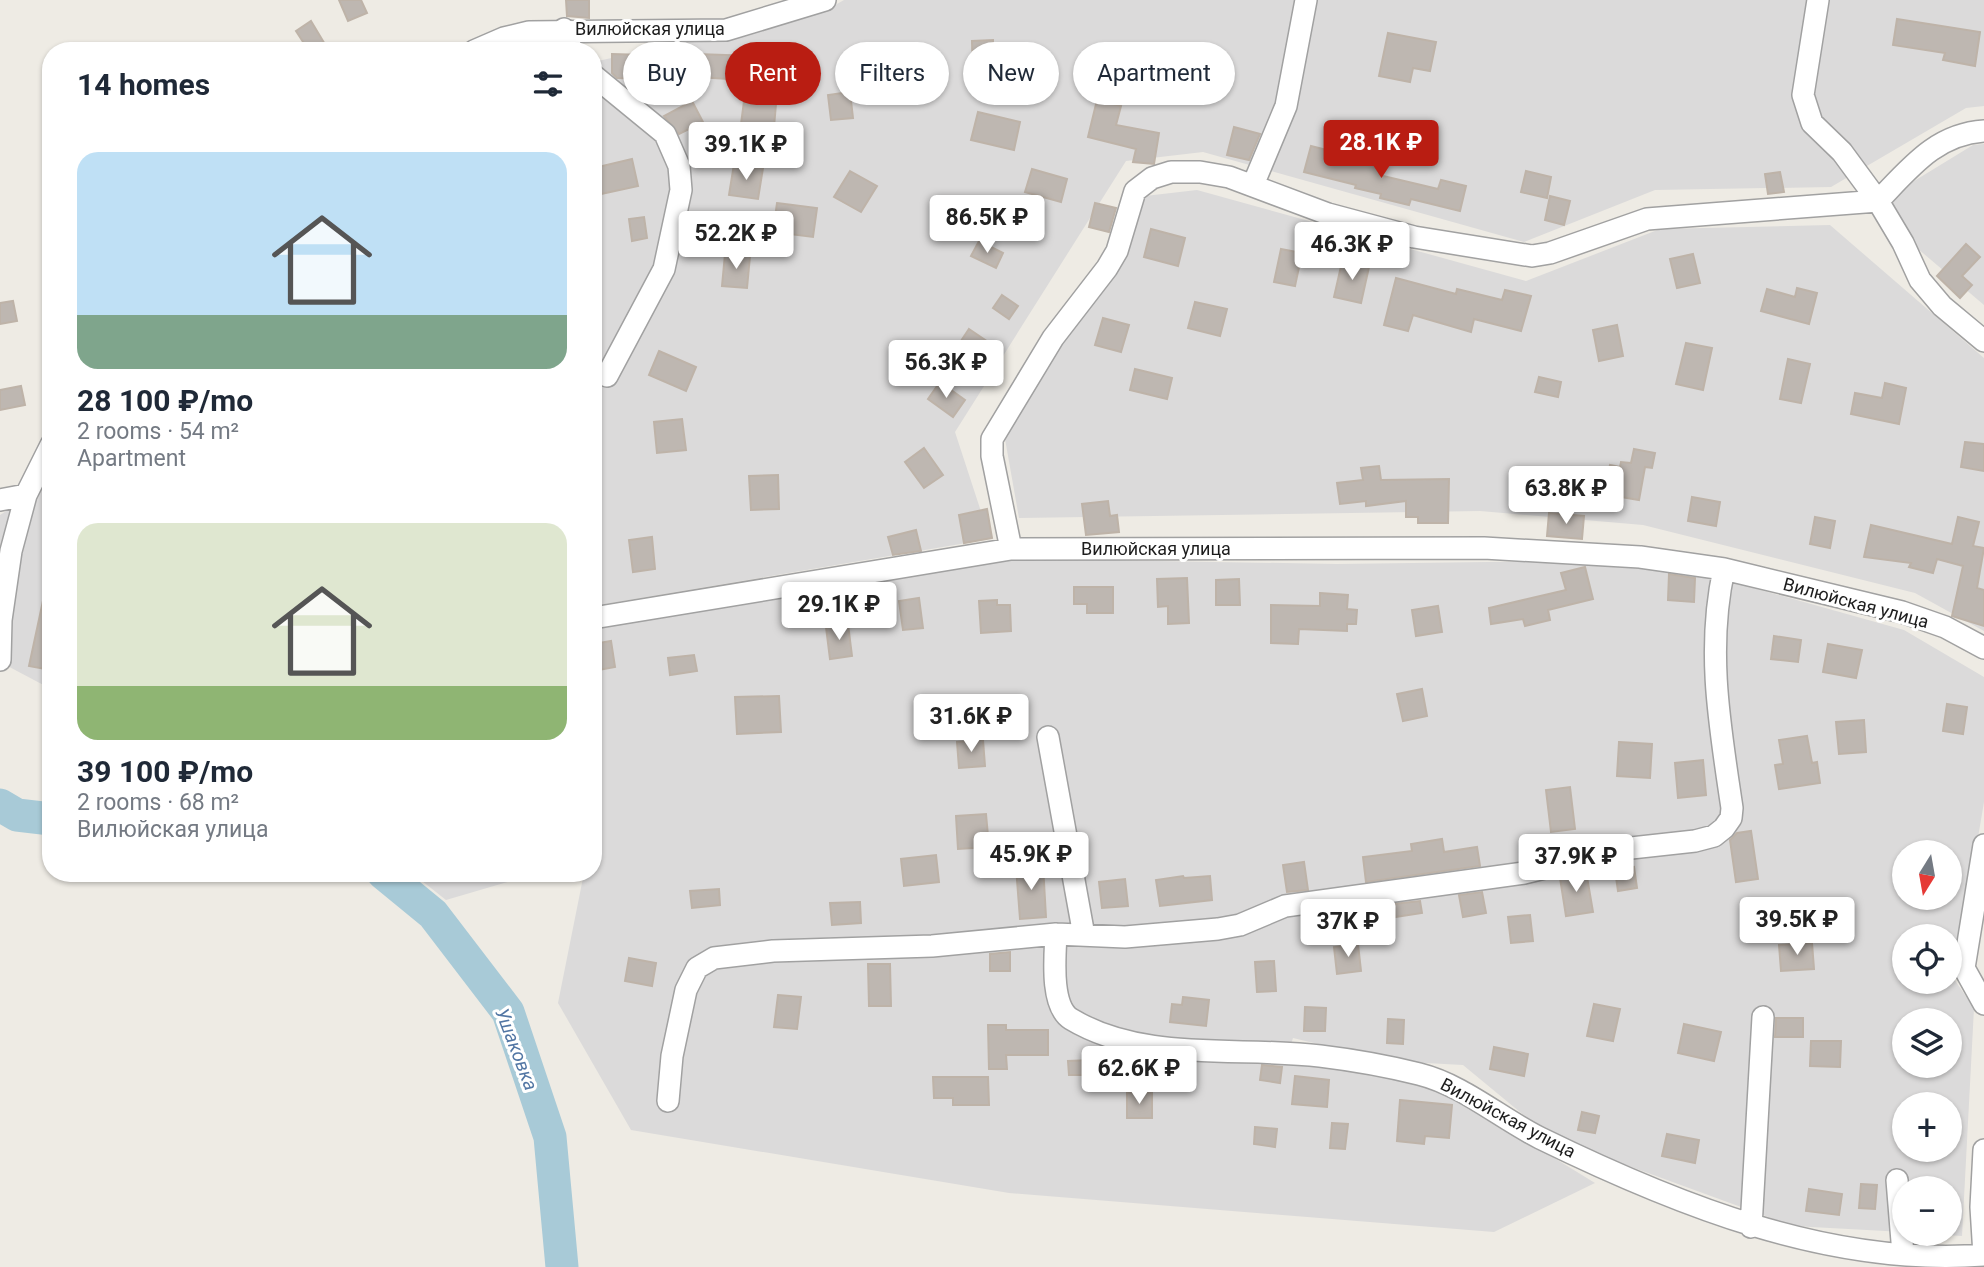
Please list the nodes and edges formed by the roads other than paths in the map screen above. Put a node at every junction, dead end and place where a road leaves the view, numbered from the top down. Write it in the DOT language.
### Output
graph roads {
  1 [pos="825,0"];
  2 [pos="1306,0"];
  3 [pos="1818,0"];
  4 [pos="564,29"];
  5 [pos="493,42"];
  6 [pos="569,42"];
  7 [pos="602,82"];
  8 [pos="1984,131"];
  9 [pos="1253,185"];
  10 [pos="1878,201"];
  11 [pos="1984,341"];
  12 [pos="607,376"];
  13 [pos="42,462"];
  14 [pos="26,495"];
  15 [pos="0,500"];
  16 [pos="1011,549"];
  17 [pos="1724,569"];
  18 [pos="602,617"];
  19 [pos="1984,648"];
  20 [pos="0,660"];
  21 [pos="1048,737"];
  22 [pos="1984,845"];
  23 [pos="1056,934"];
  24 [pos="1087,936"];
  25 [pos="1984,1004"];
  26 [pos="1763,1017"];
  27 [pos="668,1101"];
  28 [pos="1984,1150"];
  29 [pos="1751,1227"];
  30 [pos="1902,1246"];
  31 [pos="1903,1254"];
  32 [pos="1984,1255"];
  1 -- 4 [label="street, Вилюйская улица"];
  2 -- 9 [label="street"];
  3 -- 10 [label="street"];
  4 -- 5 [label="street, Вилюйская улица"];
  4 -- 6 [label="street"];
  7 -- 12 [label="street"];
  8 -- 10 [label="street"];
  9 -- 10 [label="street"];
  9 -- 16 [label="street"];
  10 -- 11 [label="street"];
  13 -- 14 [label="street"];
  14 -- 15 [label="street"];
  14 -- 20 [label="street"];
  16 -- 17 [label="street, Вилюйская улица"];
  16 -- 18 [label="street, Вилюйская улица"];
  17 -- 19 [label="street, Вилюйская улица"];
  17 -- 24 [label="street"];
  21 -- 24 [label="street"];
  22 -- 25 [label="street"];
  23 -- 24 [label="street"];
  23 -- 27 [label="street"];
  23 -- 29 [label="street, Вилюйская улица"];
  26 -- 29 [label="street"];
  28 -- 32 [label="street, Вилюйская улица"];
  29 -- 31 [label="street, Вилюйская улица"];
  30 -- 31 [label="street"];
  31 -- 32 [label="street, Вилюйская улица"];
}
